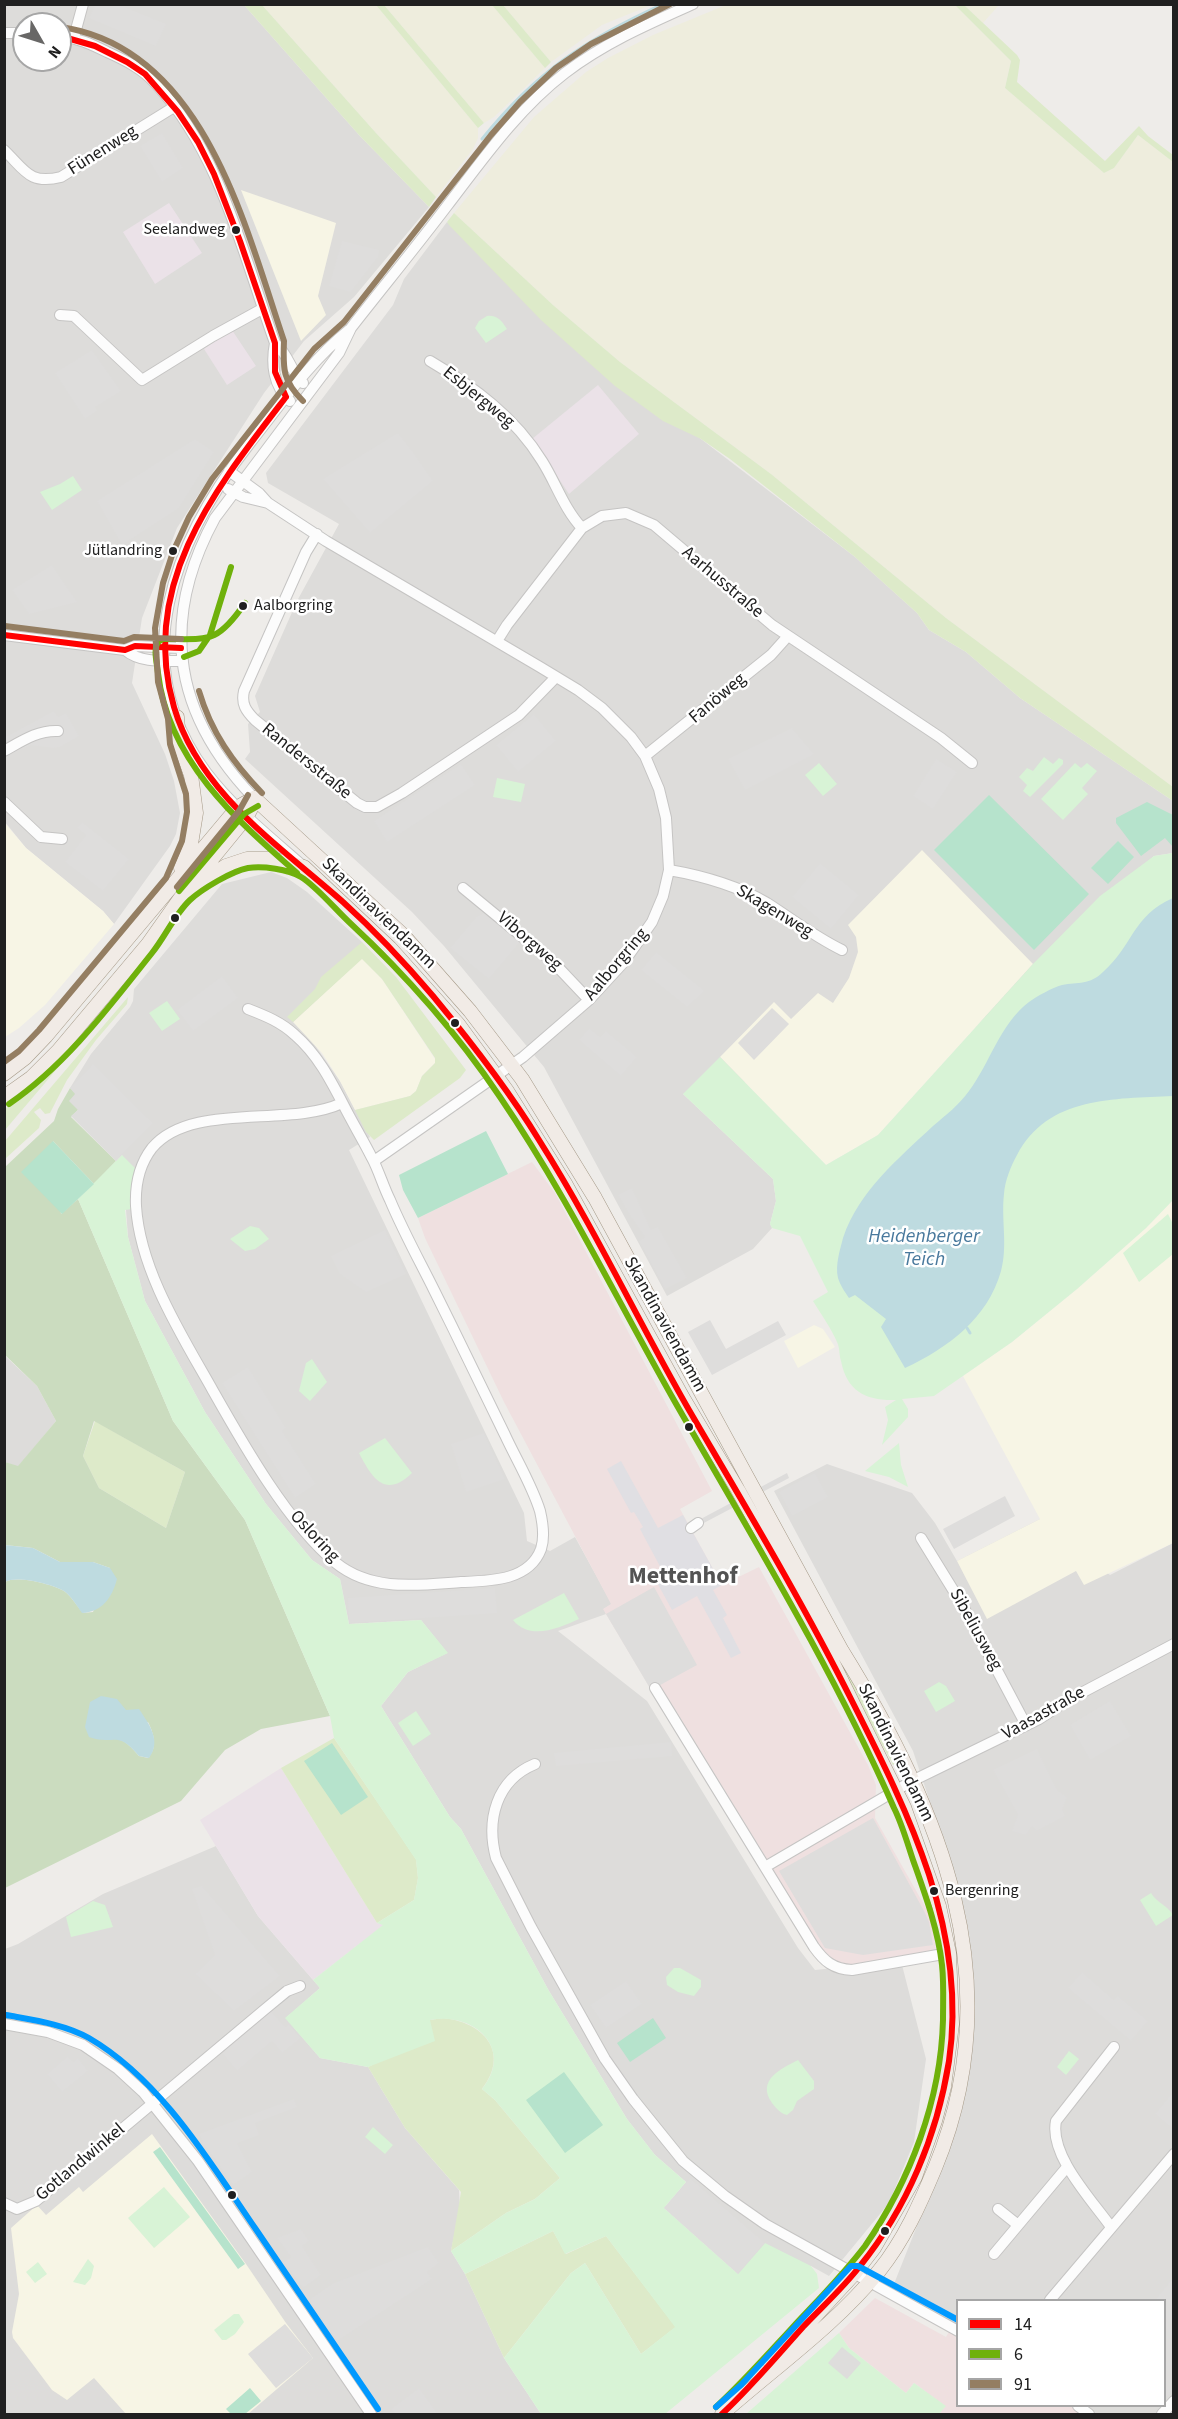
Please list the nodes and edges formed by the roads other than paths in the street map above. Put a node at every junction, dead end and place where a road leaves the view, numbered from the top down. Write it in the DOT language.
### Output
graph roads {
  1 [pos="83,4"];
  2 [pos="693,4"];
  3 [pos="74,37"];
  4 [pos="174,107"];
  5 [pos="4,150"];
  6 [pos="262,309"];
  7 [pos="60,315"];
  8 [pos="351,328"];
  9 [pos="275,343"];
  10 [pos="430,361"];
  11 [pos="300,381"];
  12 [pos="310,390"];
  13 [pos="286,397"];
  14 [pos="297,406"];
  15 [pos="228,471"];
  16 [pos="241,480"];
  17 [pos="220,484"];
  18 [pos="233,492"];
  19 [pos="268,503"];
  20 [pos="582,528"];
  21 [pos="317,534"];
  22 [pos="4,635"];
  23 [pos="788,636"];
  24 [pos="497,641"];
  25 [pos="164,648"];
  26 [pos="181,648"];
  27 [pos="125,650"];
  28 [pos="165,661"];
  29 [pos="183,661"];
  30 [pos="556,677"];
  31 [pos="177,717"];
  32 [pos="58,731"];
  33 [pos="4,751"];
  34 [pos="645,756"];
  35 [pos="972,764"];
  36 [pos="255,798"];
  37 [pos="4,802"];
  38 [pos="242,812"];
  39 [pos="62,839"];
  40 [pos="304,867"];
  41 [pos="669,870"];
  42 [pos="179,888"];
  43 [pos="464,888"];
  44 [pos="842,950"];
  45 [pos="590,1000"];
  46 [pos="248,1009"];
  47 [pos="512,1065"];
  48 [pos="4,1074"];
  49 [pos="497,1077"];
  50 [pos="4,1097"];
  51 [pos="342,1103"];
  52 [pos="374,1161"];
  53 [pos="921,1538"];
  54 [pos="1173,1644"];
  55 [pos="655,1688"];
  56 [pos="1026,1725"];
  57 [pos="535,1764"];
  58 [pos="912,1781"];
  59 [pos="897,1791"];
  60 [pos="765,1867"];
  61 [pos="950,1953"];
  62 [pos="300,1986"];
  63 [pos="4,2024"];
  64 [pos="1113,2047"];
  65 [pos="153,2104"];
  66 [pos="1173,2154"];
  67 [pos="1067,2167"];
  68 [pos="4,2203"];
  69 [pos="998,2209"];
  70 [pos="1018,2225"];
  71 [pos="1111,2227"];
  72 [pos="994,2254"];
  73 [pos="854,2274"];
  74 [pos="869,2283"];
  75 [pos="1052,2299"];
  76 [pos="956,2330"];
  77 [pos="747,2391"];
  78 [pos="1173,2401"];
  79 [pos="371,2415"];
  80 [pos="722,2415"];
  81 [pos="1162,2415"];
  1 -- 3 [label="street"];
  2 -- 8 [label="street, Skandinaviendamm"];
  3 -- 4 [label="street"];
  4 -- 5 [label="street, Fünenweg"];
  4 -- 6 [label="street"];
  6 -- 7 [label="street"];
  6 -- 9 [label="street"];
  8 -- 11 [label="street, Skandinaviendamm"];
  8 -- 12 [label="street, Skandinaviendamm"];
  9 -- 11 [label="street"];
  9 -- 13 [label="street"];
  10 -- 20 [label="street, Esbjergweg"];
  11 -- 12 [label="street"];
  11 -- 13 [label="street, Skandinaviendamm"];
  12 -- 14 [label="street, Skandinaviendamm"];
  13 -- 14 [label="street"];
  13 -- 15 [label="street, Skandinaviendamm"];
  14 -- 16 [label="street, Skandinaviendamm"];
  15 -- 16 [label="street, Aalborgring"];
  15 -- 17 [label="street, Skandinaviendamm"];
  16 -- 18 [label="street, Skandinaviendamm"];
  16 -- 19 [label="street, Aalborgring"];
  17 -- 18 [label="street, Aalborgring"];
  17 -- 25 [label="street, Skandinaviendamm"];
  18 -- 19 [label="street, Aalborgring"];
  18 -- 26 [label="street, Skandinaviendamm"];
  19 -- 21 [label="street, Aalborgring"];
  20 -- 23 [label="street, Aarhusstraße"];
  20 -- 24 [label="street, Aarhusstraße"];
  21 -- 24 [label="street, Aalborgring"];
  21 -- 30 [label="street, Randersstraße"];
  22 -- 27 [label="street"];
  23 -- 34 [label="street, Fanöweg"];
  23 -- 35 [label="street, Aarhusstraße"];
  24 -- 30 [label="street, Aalborgring"];
  25 -- 26 [label="street"];
  25 -- 27 [label="street"];
  25 -- 28 [label="street, Skandinaviendamm"];
  26 -- 29 [label="street, Skandinaviendamm"];
  27 -- 28 [label="street"];
  28 -- 29 [label="street"];
  28 -- 31 [label="street, Skandinaviendamm"];
  29 -- 36 [label="street, Skandinaviendamm"];
  30 -- 34 [label="street, Aalborgring"];
  31 -- 38 [label="street, Skandinaviendamm"];
  31 -- 42 [label="main road"];
  32 -- 33 [label="street"];
  34 -- 41 [label="street, Aalborgring"];
  36 -- 38 [label="main road"];
  36 -- 47 [label="main road, Skandinaviendamm"];
  37 -- 39 [label="street"];
  38 -- 40 [label="street, Skandinaviendamm"];
  38 -- 42 [label="main road"];
  40 -- 42 [label="main road, Skandinaviendamm"];
  40 -- 49 [label="main road, Skandinaviendamm"];
  41 -- 44 [label="street, Skagenweg"];
  41 -- 45 [label="street, Aalborgring"];
  42 -- 48 [label="main road"];
  42 -- 50 [label="main road"];
  43 -- 45 [label="street, Viborgweg"];
  45 -- 47 [label="street, Aalborgring"];
  46 -- 51 [label="street, Osloring"];
  47 -- 49 [label="street, Aalborgring"];
  47 -- 58 [label="main road, Skandinaviendamm"];
  49 -- 52 [label="street, Aalborgring"];
  49 -- 59 [label="main road, Skandinaviendamm"];
  51 -- 52 [label="street, Osloring"];
  51 -- 52 [label="street, Osloring"];
  53 -- 56 [label="street, Sibeliusweg"];
  54 -- 56 [label="street, Vaasastraße"];
  55 -- 60 [label="street"];
  56 -- 58 [label="street, Vaasastraße"];
  57 -- 73 [label="street"];
  58 -- 59 [label="street"];
  58 -- 74 [label="main road, Skandinaviendamm"];
  59 -- 60 [label="street"];
  59 -- 61 [label="main road, Skandinaviendamm"];
  60 -- 61 [label="street"];
  61 -- 73 [label="main road, Skandinaviendamm"];
  62 -- 65 [label="street, Gotlandwinkel"];
  63 -- 65 [label="street"];
  64 -- 67 [label="street"];
  65 -- 68 [label="street, Gotlandwinkel"];
  65 -- 79 [label="street"];
  66 -- 71 [label="street"];
  67 -- 70 [label="street"];
  67 -- 71 [label="street"];
  69 -- 70 [label="street"];
  70 -- 72 [label="street"];
  71 -- 75 [label="street"];
  73 -- 74 [label="street"];
  73 -- 77 [label="main road, Skandinaviendamm"];
  74 -- 76 [label="street"];
  74 -- 77 [label="main road, Skandinaviendamm"];
  77 -- 80 [label="main road, Skandinaviendamm"];
  78 -- 81 [label="street"];
}
